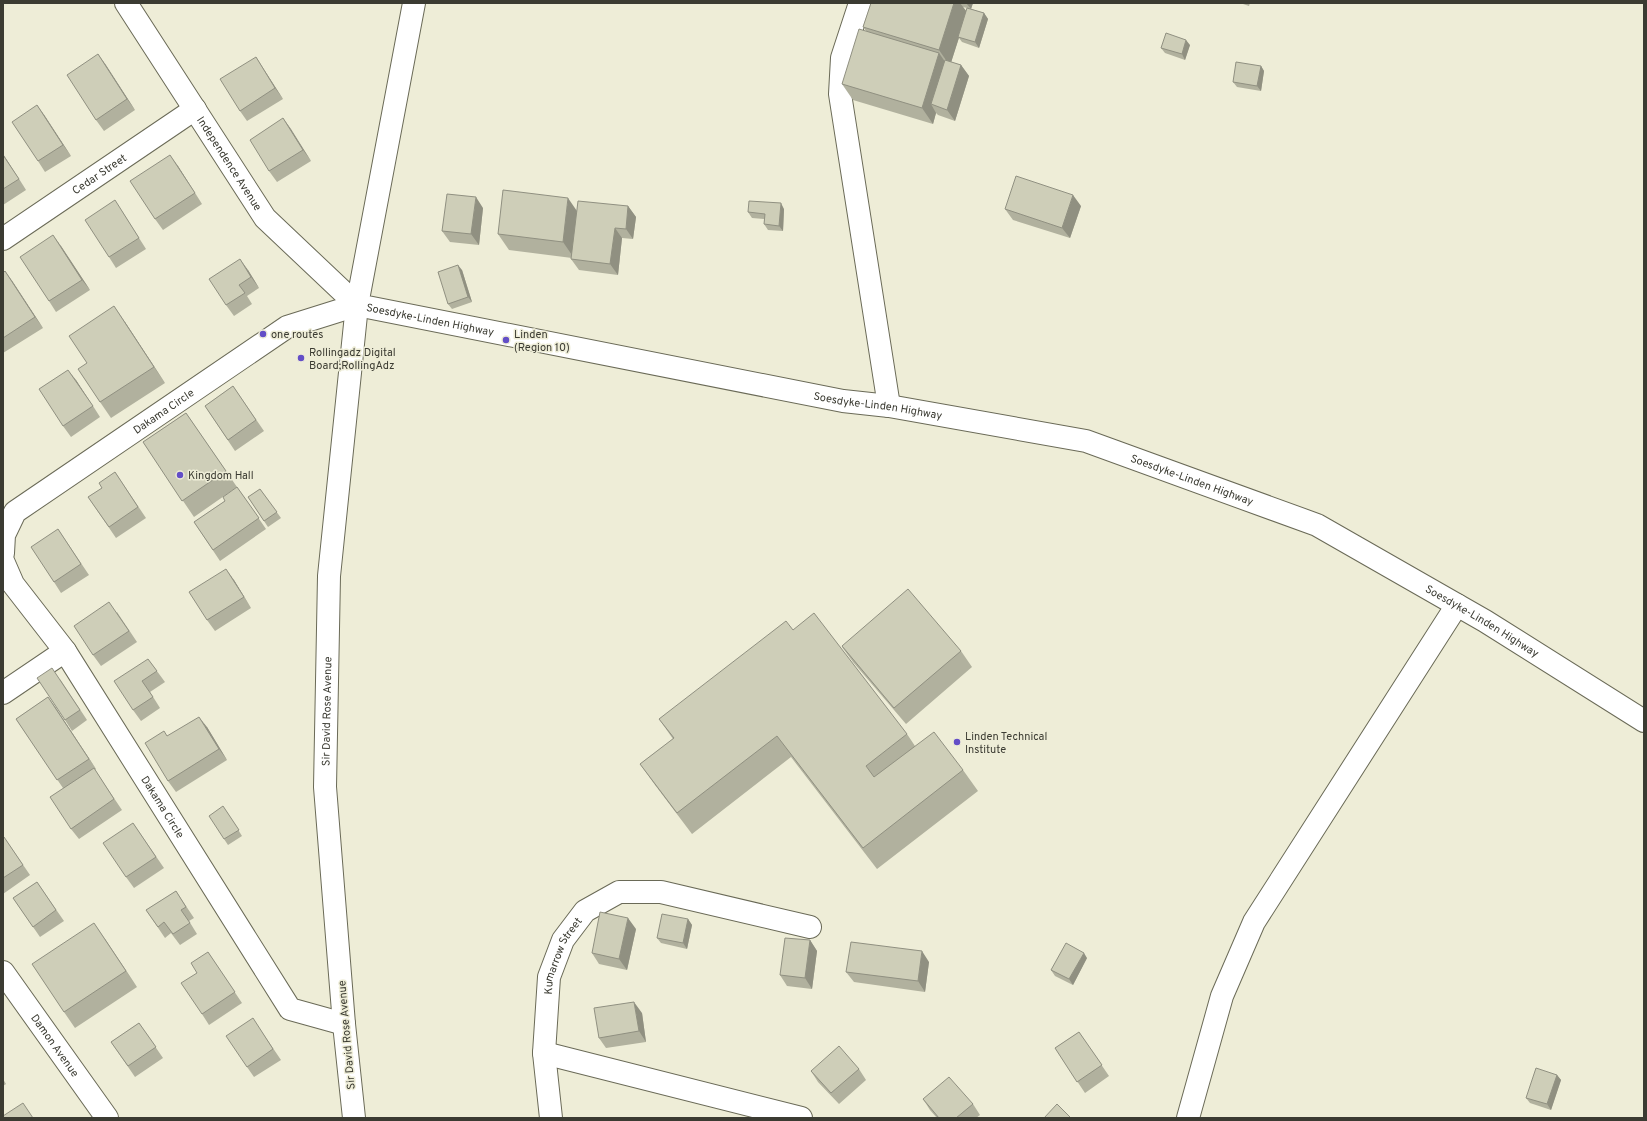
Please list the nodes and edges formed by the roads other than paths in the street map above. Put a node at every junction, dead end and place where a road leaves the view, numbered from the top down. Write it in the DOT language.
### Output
graph roads {
  1 [pos="126,3"];
  2 [pos="414,3"];
  3 [pos="860,3"];
  4 [pos="195,109"];
  5 [pos="3,240"];
  6 [pos="357,305"];
  7 [pos="889,406"];
  8 [pos="3,553"];
  9 [pos="3,561"];
  10 [pos="1457,605"];
  11 [pos="65,651"];
  12 [pos="3,693"];
  13 [pos="1644,721"];
  14 [pos="810,927"];
  15 [pos="3,972"];
  16 [pos="344,1024"];
  17 [pos="544,1053"];
  18 [pos="107,1118"];
  19 [pos="354,1118"];
  20 [pos="551,1118"];
  21 [pos="801,1118"];
  22 [pos="1188,1118"];
  1 -- 4 [label="street, Independence Avenue"];
  2 -- 6 [label="street, Soesdyke-Linden Highway"];
  3 -- 7 [label="street"];
  4 -- 5 [label="street, Cedar Street"];
  4 -- 6 [label="street, Independence Avenue"];
  6 -- 7 [label="street, Soesdyke-Linden Highway"];
  6 -- 8 [label="street, Dakama Circle"];
  6 -- 16 [label="street, Sir David Rose Avenue"];
  7 -- 10 [label="street, Soesdyke-Linden Highway"];
  9 -- 11 [label="street, Dakama Circle"];
  10 -- 13 [label="street, Soesdyke-Linden Highway"];
  10 -- 22 [label="street"];
  11 -- 12 [label="street"];
  11 -- 16 [label="street, Dakama Circle"];
  14 -- 17 [label="street, Kumarrow Street"];
  15 -- 18 [label="street, Damon Avenue"];
  16 -- 19 [label="street, Sir David Rose Avenue"];
  17 -- 20 [label="street, Kumarrow Street"];
  17 -- 21 [label="street"];
}
